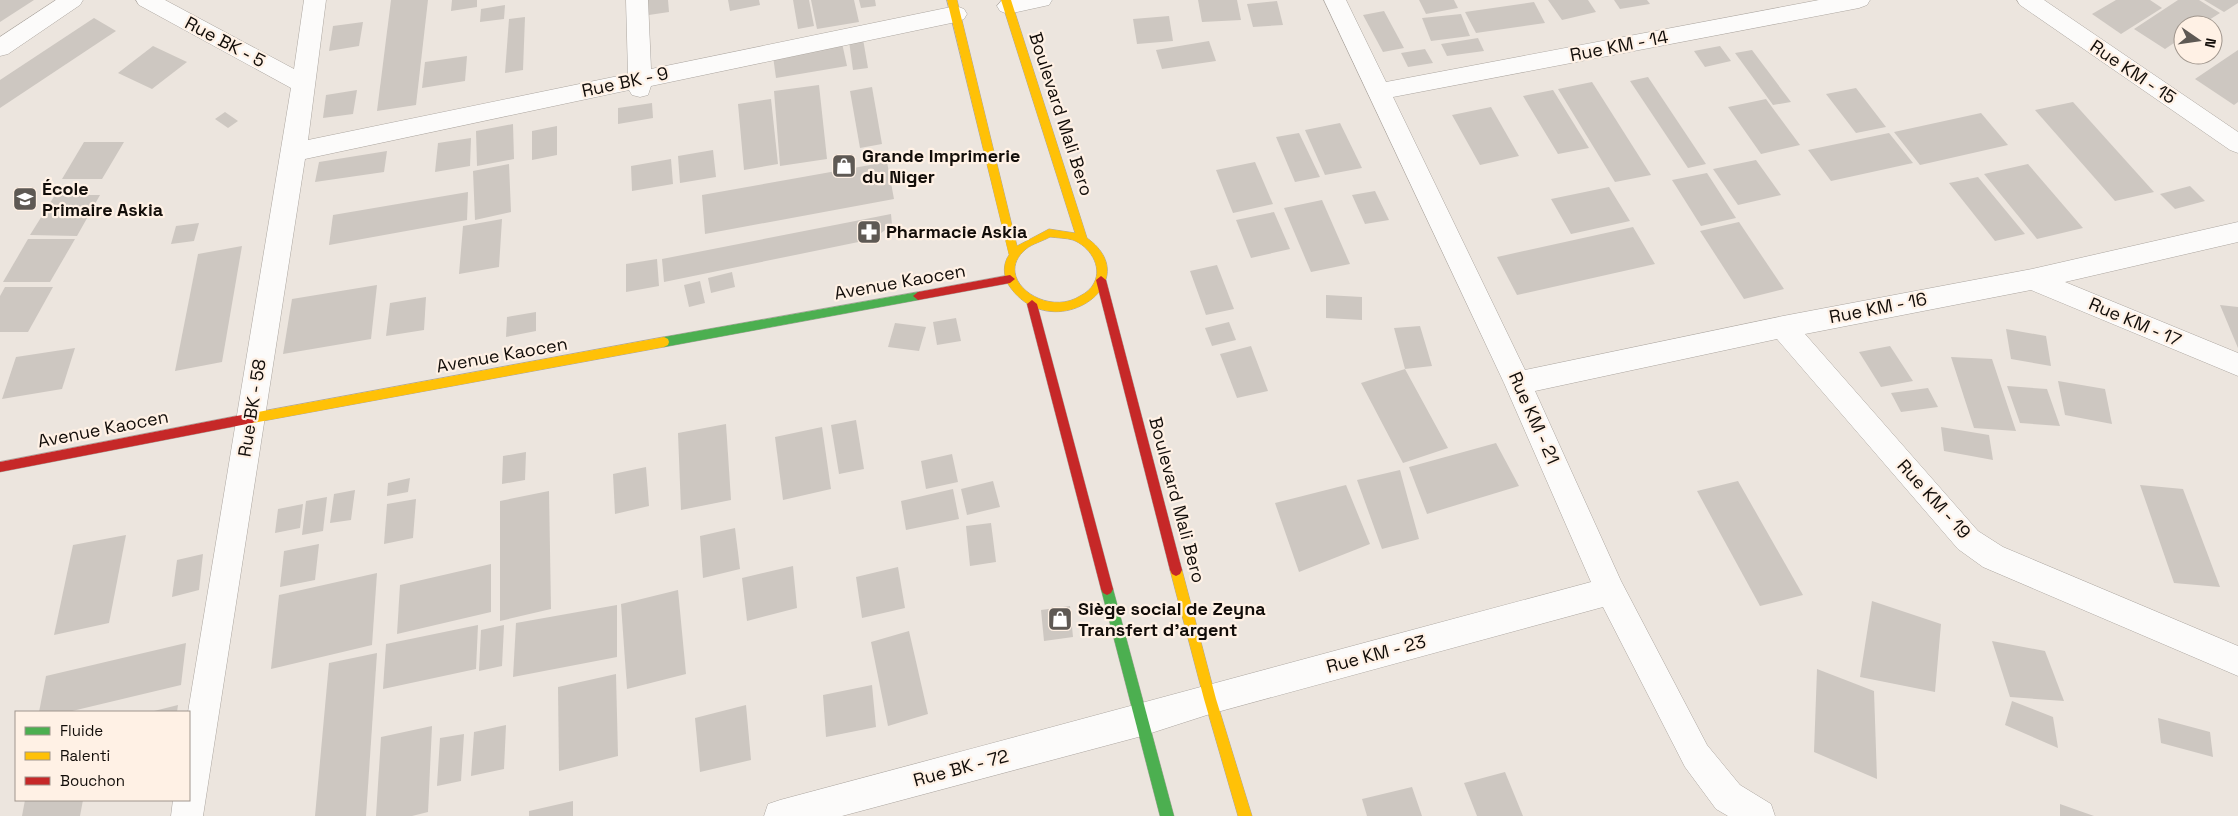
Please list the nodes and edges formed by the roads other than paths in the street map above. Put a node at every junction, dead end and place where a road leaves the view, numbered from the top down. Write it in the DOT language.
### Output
graph roads {
  1 [pos="72,0"];
  2 [pos="147,0"];
  3 [pos="315,0"];
  4 [pos="637,0"];
  5 [pos="1041,0"];
  6 [pos="1335,0"];
  7 [pos="1859,0"];
  8 [pos="2028,0"];
  9 [pos="1007,3"];
  10 [pos="954,7"];
  11 [pos="0,48"];
  12 [pos="302,83"];
  13 [pos="640,84"];
  14 [pos="1380,91"];
  15 [pos="2238,144"];
  16 [pos="294,152"];
  17 [pos="2238,232"];
  18 [pos="1082,238"];
  19 [pos="1014,254"];
  20 [pos="1010,279"];
  21 [pos="2032,279"];
  22 [pos="1101,280"];
  23 [pos="1032,304"];
  24 [pos="1783,327"];
  25 [pos="2238,365"];
  26 [pos="1518,383"];
  27 [pos="250,418"];
  28 [pos="0,467"];
  29 [pos="1610,591"];
  30 [pos="2238,661"];
  31 [pos="1210,699"];
  32 [pos="1142,720"];
  33 [pos="190,797"];
  34 [pos="189,801"];
  35 [pos="187,816"];
  36 [pos="780,816"];
  37 [pos="1167,816"];
  38 [pos="1245,816"];
  39 [pos="1759,816"];
  1 -- 11 [label="street"];
  2 -- 12 [label="street, Rue BK - 5"];
  3 -- 12 [label="street, Rue BK - 58"];
  4 -- 13 [label="street"];
  5 -- 9 [label="street"];
  6 -- 14 [label="street, Rue KM - 21"];
  7 -- 14 [label="street, Rue KM - 14"];
  8 -- 15 [label="street, Rue KM - 15"];
  9 -- 18 [label="main road, Boulevard Mali Bero"];
  10 -- 13 [label="street, Rue BK - 9"];
  10 -- 19 [label="main road"];
  12 -- 16 [label="street, Rue BK - 58"];
  13 -- 16 [label="street, Rue BK - 9"];
  14 -- 26 [label="street, Rue KM - 21"];
  16 -- 27 [label="street, Rue BK - 58"];
  17 -- 21 [label="street, Rue KM - 16"];
  18 -- 19 [label="main road"];
  18 -- 22 [label="main road"];
  19 -- 20 [label="main road"];
  20 -- 23 [label="main road"];
  20 -- 27 [label="main road, Avenue Kaocen"];
  21 -- 24 [label="street, Rue KM - 16"];
  21 -- 25 [label="street, Rue KM - 17"];
  22 -- 23 [label="main road"];
  22 -- 31 [label="main road, Boulevard Mali Bero"];
  23 -- 32 [label="main road"];
  24 -- 26 [label="street, Rue KM - 16"];
  24 -- 30 [label="street, Rue KM - 19"];
  26 -- 29 [label="street, Rue KM - 21"];
  27 -- 28 [label="main road, Avenue Kaocen"];
  27 -- 33 [label="street, Rue BK - 58"];
  29 -- 31 [label="street, Rue KM - 23"];
  29 -- 39 [label="street, Rue KM - 21"];
  31 -- 32 [label="street, Rue KM - 23"];
  31 -- 38 [label="main road, Boulevard Mali Bero"];
  32 -- 36 [label="street, Rue BK - 72"];
  32 -- 37 [label="main road"];
  34 -- 35 [label="street, Rue BK - 58"];
}
